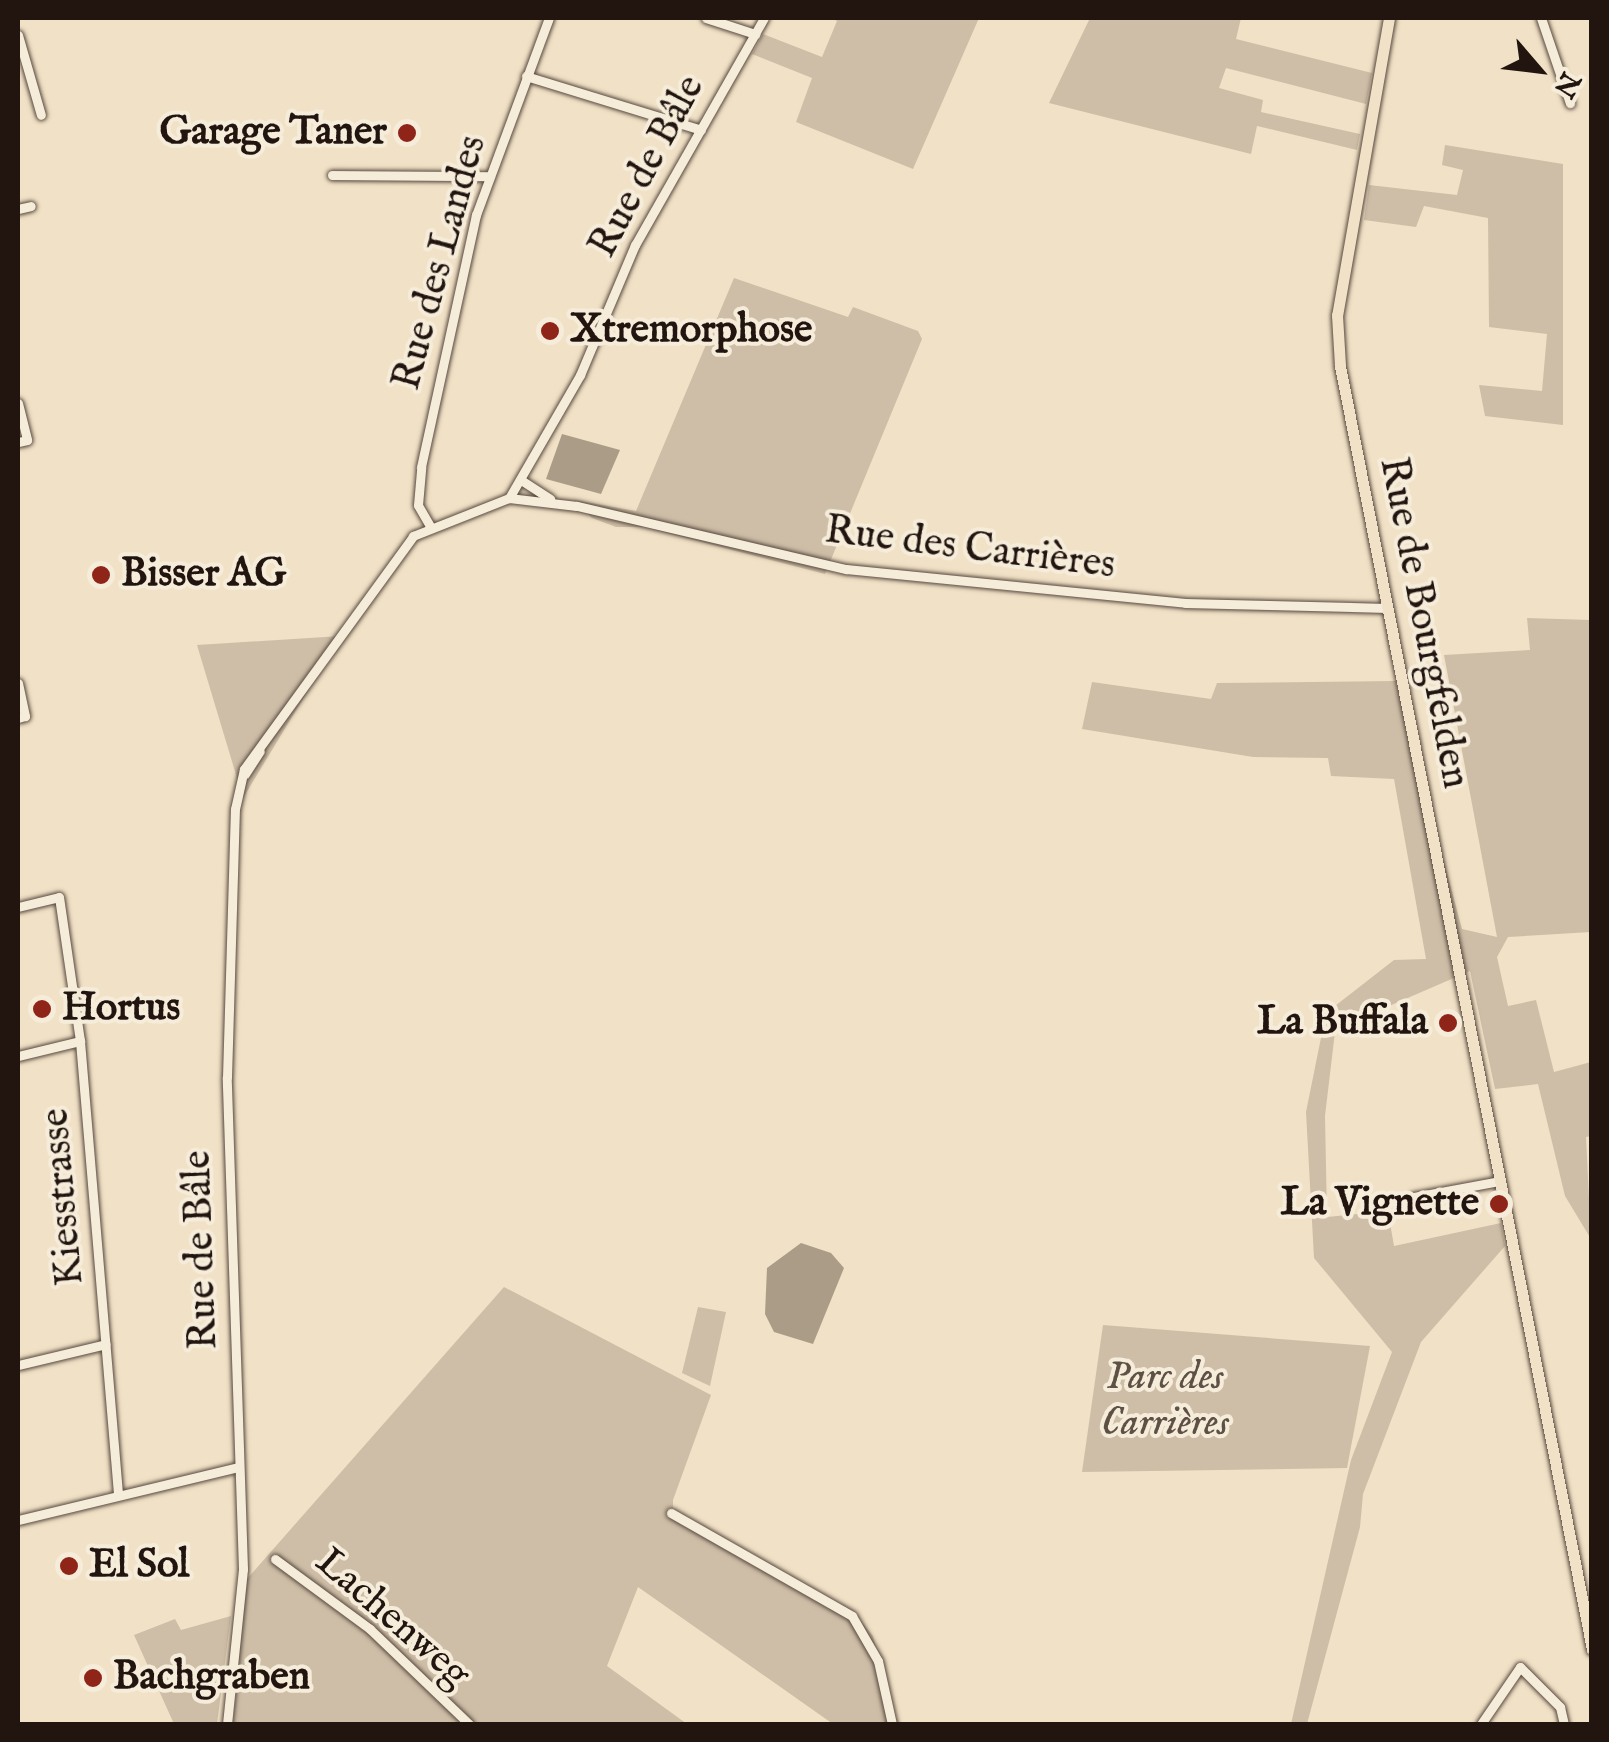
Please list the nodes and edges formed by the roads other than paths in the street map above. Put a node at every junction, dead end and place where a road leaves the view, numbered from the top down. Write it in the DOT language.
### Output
graph roads {
  1 [pos="549,18"];
  2 [pos="706,18"];
  3 [pos="764,18"];
  4 [pos="1390,18"];
  5 [pos="1541,18"];
  6 [pos="755,34"];
  7 [pos="18,36"];
  8 [pos="526,76"];
  9 [pos="1570,103"];
  10 [pos="40,115"];
  11 [pos="701,130"];
  12 [pos="332,175"];
  13 [pos="490,176"];
  14 [pos="31,206"];
  15 [pos="18,209"];
  16 [pos="18,403"];
  17 [pos="18,442"];
  18 [pos="521,480"];
  19 [pos="509,498"];
  20 [pos="552,501"];
  21 [pos="430,526"];
  22 [pos="1387,608"];
  23 [pos="18,683"];
  24 [pos="18,718"];
  25 [pos="18,907"];
  26 [pos="80,1041"];
  27 [pos="18,1056"];
  28 [pos="1499,1181"];
  29 [pos="1414,1197"];
  30 [pos="106,1344"];
  31 [pos="18,1364"];
  32 [pos="239,1467"];
  33 [pos="118,1493"];
  34 [pos="670,1513"];
  35 [pos="18,1520"];
  36 [pos="275,1558"];
  37 [pos="1592,1649"];
  38 [pos="227,1724"];
  39 [pos="469,1724"];
  40 [pos="892,1724"];
  41 [pos="1480,1724"];
  42 [pos="1564,1724"];
  1 -- 8 [label="street, Rue des Landes"];
  2 -- 6 [label="street"];
  3 -- 6 [label="street, Rue de Bâle"];
  4 -- 22 [label="main road, Rue de Bourgfelden"];
  5 -- 9 [label="street"];
  6 -- 11 [label="street, Rue de Bâle"];
  7 -- 10 [label="street"];
  8 -- 11 [label="street"];
  8 -- 13 [label="street, Rue des Landes"];
  11 -- 18 [label="street, Rue de Bâle"];
  12 -- 13 [label="street"];
  13 -- 21 [label="street, Rue des Landes"];
  14 -- 15 [label="street"];
  16 -- 17 [label="street"];
  18 -- 19 [label="street, Rue de Bâle"];
  18 -- 20 [label="street, Rue des Carrières"];
  19 -- 20 [label="street, Rue des Carrières"];
  19 -- 21 [label="street, Rue de Bâle"];
  20 -- 22 [label="street, Rue des Carrières"];
  21 -- 32 [label="street, Rue de Bâle"];
  22 -- 28 [label="main road, Rue de Bourgfelden"];
  23 -- 24 [label="street"];
  25 -- 26 [label="street, Kiesstrasse"];
  26 -- 27 [label="street"];
  26 -- 30 [label="street, Kiesstrasse"];
  28 -- 29 [label="street"];
  28 -- 37 [label="main road, Rue de Bourgfelden"];
  30 -- 31 [label="street"];
  30 -- 33 [label="street, Kiesstrasse"];
  32 -- 33 [label="street"];
  32 -- 38 [label="street, Rue de Bâle"];
  33 -- 35 [label="street"];
  34 -- 40 [label="street"];
  36 -- 39 [label="street, Lachenweg"];
  41 -- 42 [label="street"];
}
